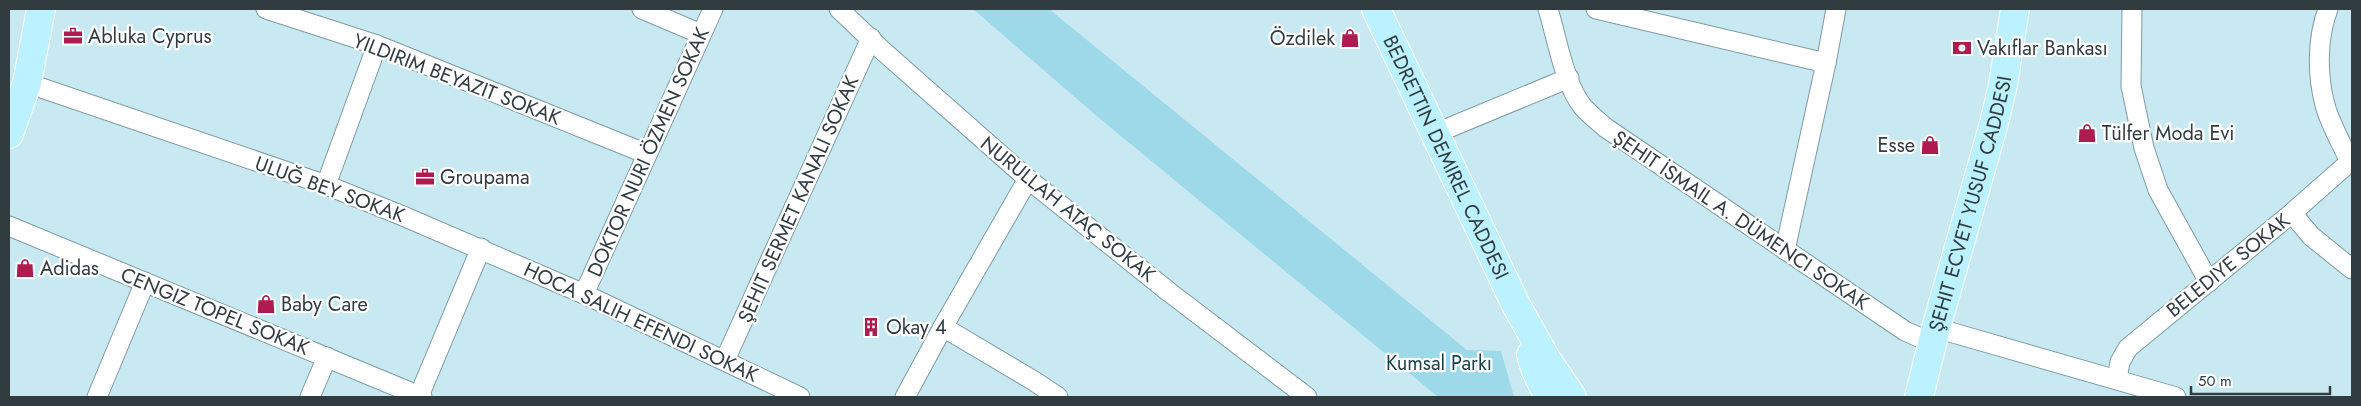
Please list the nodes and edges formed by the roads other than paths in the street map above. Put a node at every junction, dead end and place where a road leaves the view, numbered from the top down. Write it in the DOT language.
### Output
graph roads {
  1 [pos="30,9"];
  2 [pos="41,9"];
  3 [pos="266,9"];
  4 [pos="642,9"];
  5 [pos="713,9"];
  6 [pos="839,9"];
  7 [pos="1376,9"];
  8 [pos="1548,9"];
  9 [pos="1596,9"];
  10 [pos="1836,9"];
  11 [pos="2016,9"];
  12 [pos="2132,9"];
  13 [pos="2328,9"];
  14 [pos="701,34"];
  15 [pos="871,38"];
  16 [pos="376,45"];
  17 [pos="1826,63"];
  18 [pos="1569,78"];
  19 [pos="18,87"];
  20 [pos="9,134"];
  21 [pos="1434,134"];
  22 [pos="647,154"];
  23 [pos="2351,161"];
  24 [pos="1028,179"];
  25 [pos="326,185"];
  26 [pos="2292,213"];
  27 [pos="9,226"];
  28 [pos="481,248"];
  29 [pos="1785,250"];
  30 [pos="2352,269"];
  31 [pos="145,282"];
  32 [pos="2209,282"];
  33 [pos="584,294"];
  34 [pos="1516,305"];
  35 [pos="943,327"];
  36 [pos="1934,335"];
  37 [pos="327,357"];
  38 [pos="725,360"];
  39 [pos="2117,379"];
  40 [pos="96,397"];
  41 [pos="310,397"];
  42 [pos="420,397"];
  43 [pos="800,397"];
  44 [pos="905,397"];
  45 [pos="1058,397"];
  46 [pos="1307,397"];
  47 [pos="1548,397"];
  48 [pos="1572,397"];
  49 [pos="1919,397"];
  50 [pos="2176,397"];
  1 -- 19 [label="main road"];
  2 -- 19 [label="main road"];
  3 -- 16 [label="street"];
  4 -- 14 [label="street"];
  5 -- 14 [label="street, DOKTOR NURI ÖZMEN SOKAK"];
  6 -- 15 [label="street, NURULLAH ATAÇ SOKAK"];
  7 -- 21 [label="main road, BEDRETTIN DEMIREL CADDESI"];
  8 -- 18 [label="street, ŞEHIT İSMAIL A. DÜMENCI SOKAK"];
  9 -- 17 [label="street"];
  10 -- 17 [label="street"];
  11 -- 36 [label="main road, ŞEHIT ECVET YUSUF CADDESI"];
  12 -- 32 [label="street"];
  13 -- 23 [label="street"];
  14 -- 22 [label="street, DOKTOR NURI ÖZMEN SOKAK"];
  15 -- 24 [label="street, NURULLAH ATAÇ SOKAK"];
  15 -- 38 [label="street"];
  16 -- 22 [label="street"];
  16 -- 25 [label="street"];
  17 -- 29 [label="street"];
  18 -- 21 [label="street"];
  18 -- 29 [label="street, ŞEHIT İSMAIL A. DÜMENCI SOKAK"];
  19 -- 20 [label="main road"];
  19 -- 25 [label="street, ULUĞ BEY SOKAK"];
  21 -- 34 [label="main road, BEDRETTIN DEMIREL CADDESI"];
  22 -- 33 [label="street, DOKTOR NURI ÖZMEN SOKAK"];
  23 -- 26 [label="street, BELEDIYE SOKAK"];
  24 -- 35 [label="street"];
  24 -- 46 [label="street, NURULLAH ATAÇ SOKAK"];
  25 -- 28 [label="street, ULUĞ BEY SOKAK"];
  26 -- 30 [label="street"];
  26 -- 32 [label="street, BELEDIYE SOKAK"];
  27 -- 31 [label="street, CENGIZ TOPEL SOKAK"];
  28 -- 33 [label="street, HOCA SALIH EFENDI SOKAK"];
  28 -- 42 [label="street"];
  29 -- 36 [label="street, ŞEHIT İSMAIL A. DÜMENCI SOKAK"];
  31 -- 37 [label="street, CENGIZ TOPEL SOKAK"];
  31 -- 40 [label="street"];
  32 -- 39 [label="street, BELEDIYE SOKAK"];
  33 -- 38 [label="street, HOCA SALIH EFENDI SOKAK"];
  34 -- 47 [label="main road, BEDRETTIN DEMIREL CADDESI"];
  34 -- 48 [label="main road, BEDRETTIN DEMIREL CADDESI"];
  35 -- 44 [label="street"];
  35 -- 45 [label="street"];
  36 -- 39 [label="street, ŞEHIT İSMAIL A. DÜMENCI SOKAK"];
  36 -- 49 [label="main road, ŞEHIT ECVET YUSUF CADDESI"];
  37 -- 41 [label="street"];
  37 -- 42 [label="street, CENGIZ TOPEL SOKAK"];
  38 -- 43 [label="street, HOCA SALIH EFENDI SOKAK"];
  39 -- 50 [label="street, ŞEHIT İSMAIL A. DÜMENCI SOKAK"];
}
